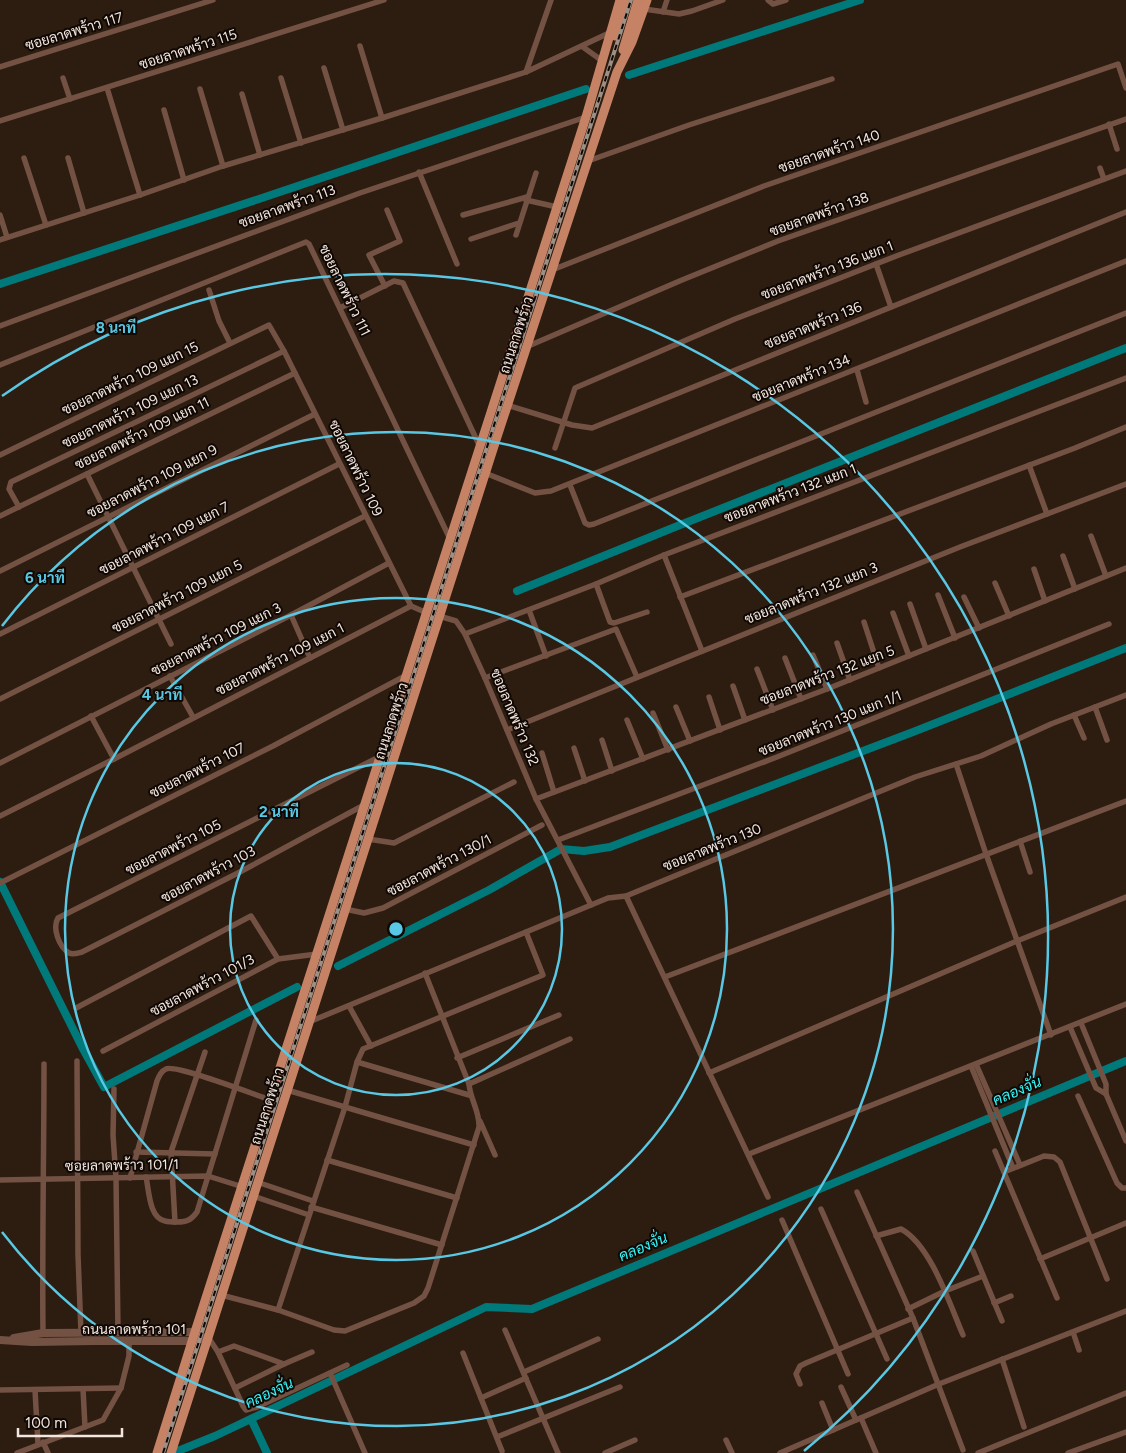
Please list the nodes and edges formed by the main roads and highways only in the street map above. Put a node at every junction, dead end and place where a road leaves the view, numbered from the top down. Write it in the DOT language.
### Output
graph roads {
  1 [pos="620,0"];
  2 [pos="626,0"];
  3 [pos="638,0"];
  4 [pos="645,4"];
  5 [pos="617,72"];
  6 [pos="590,104"];
  7 [pos="365,804"];
  8 [pos="377,808"];
  9 [pos="360,820"];
  10 [pos="372,824"];
  11 [pos="172,1449"];
  12 [pos="158,1452"];
  1 -- 6 [label="main road, ถนนลาดพร้าว"];
  2 -- 6 [label="main road"];
  3 -- 5 [label="main road"];
  4 -- 5 [label="main road, ถนนลาดพร้าว"];
  5 -- 8 [label="main road, ถนนลาดพร้าว"];
  6 -- 7 [label="main road, ถนนลาดพร้าว"];
  7 -- 8 [label="main road"];
  7 -- 9 [label="main road, ถนนลาดพร้าว"];
  8 -- 10 [label="main road, ถนนลาดพร้าว"];
  9 -- 10 [label="main road"];
  9 -- 12 [label="main road, ถนนลาดพร้าว"];
  10 -- 11 [label="main road, ถนนลาดพร้าว"];
}
